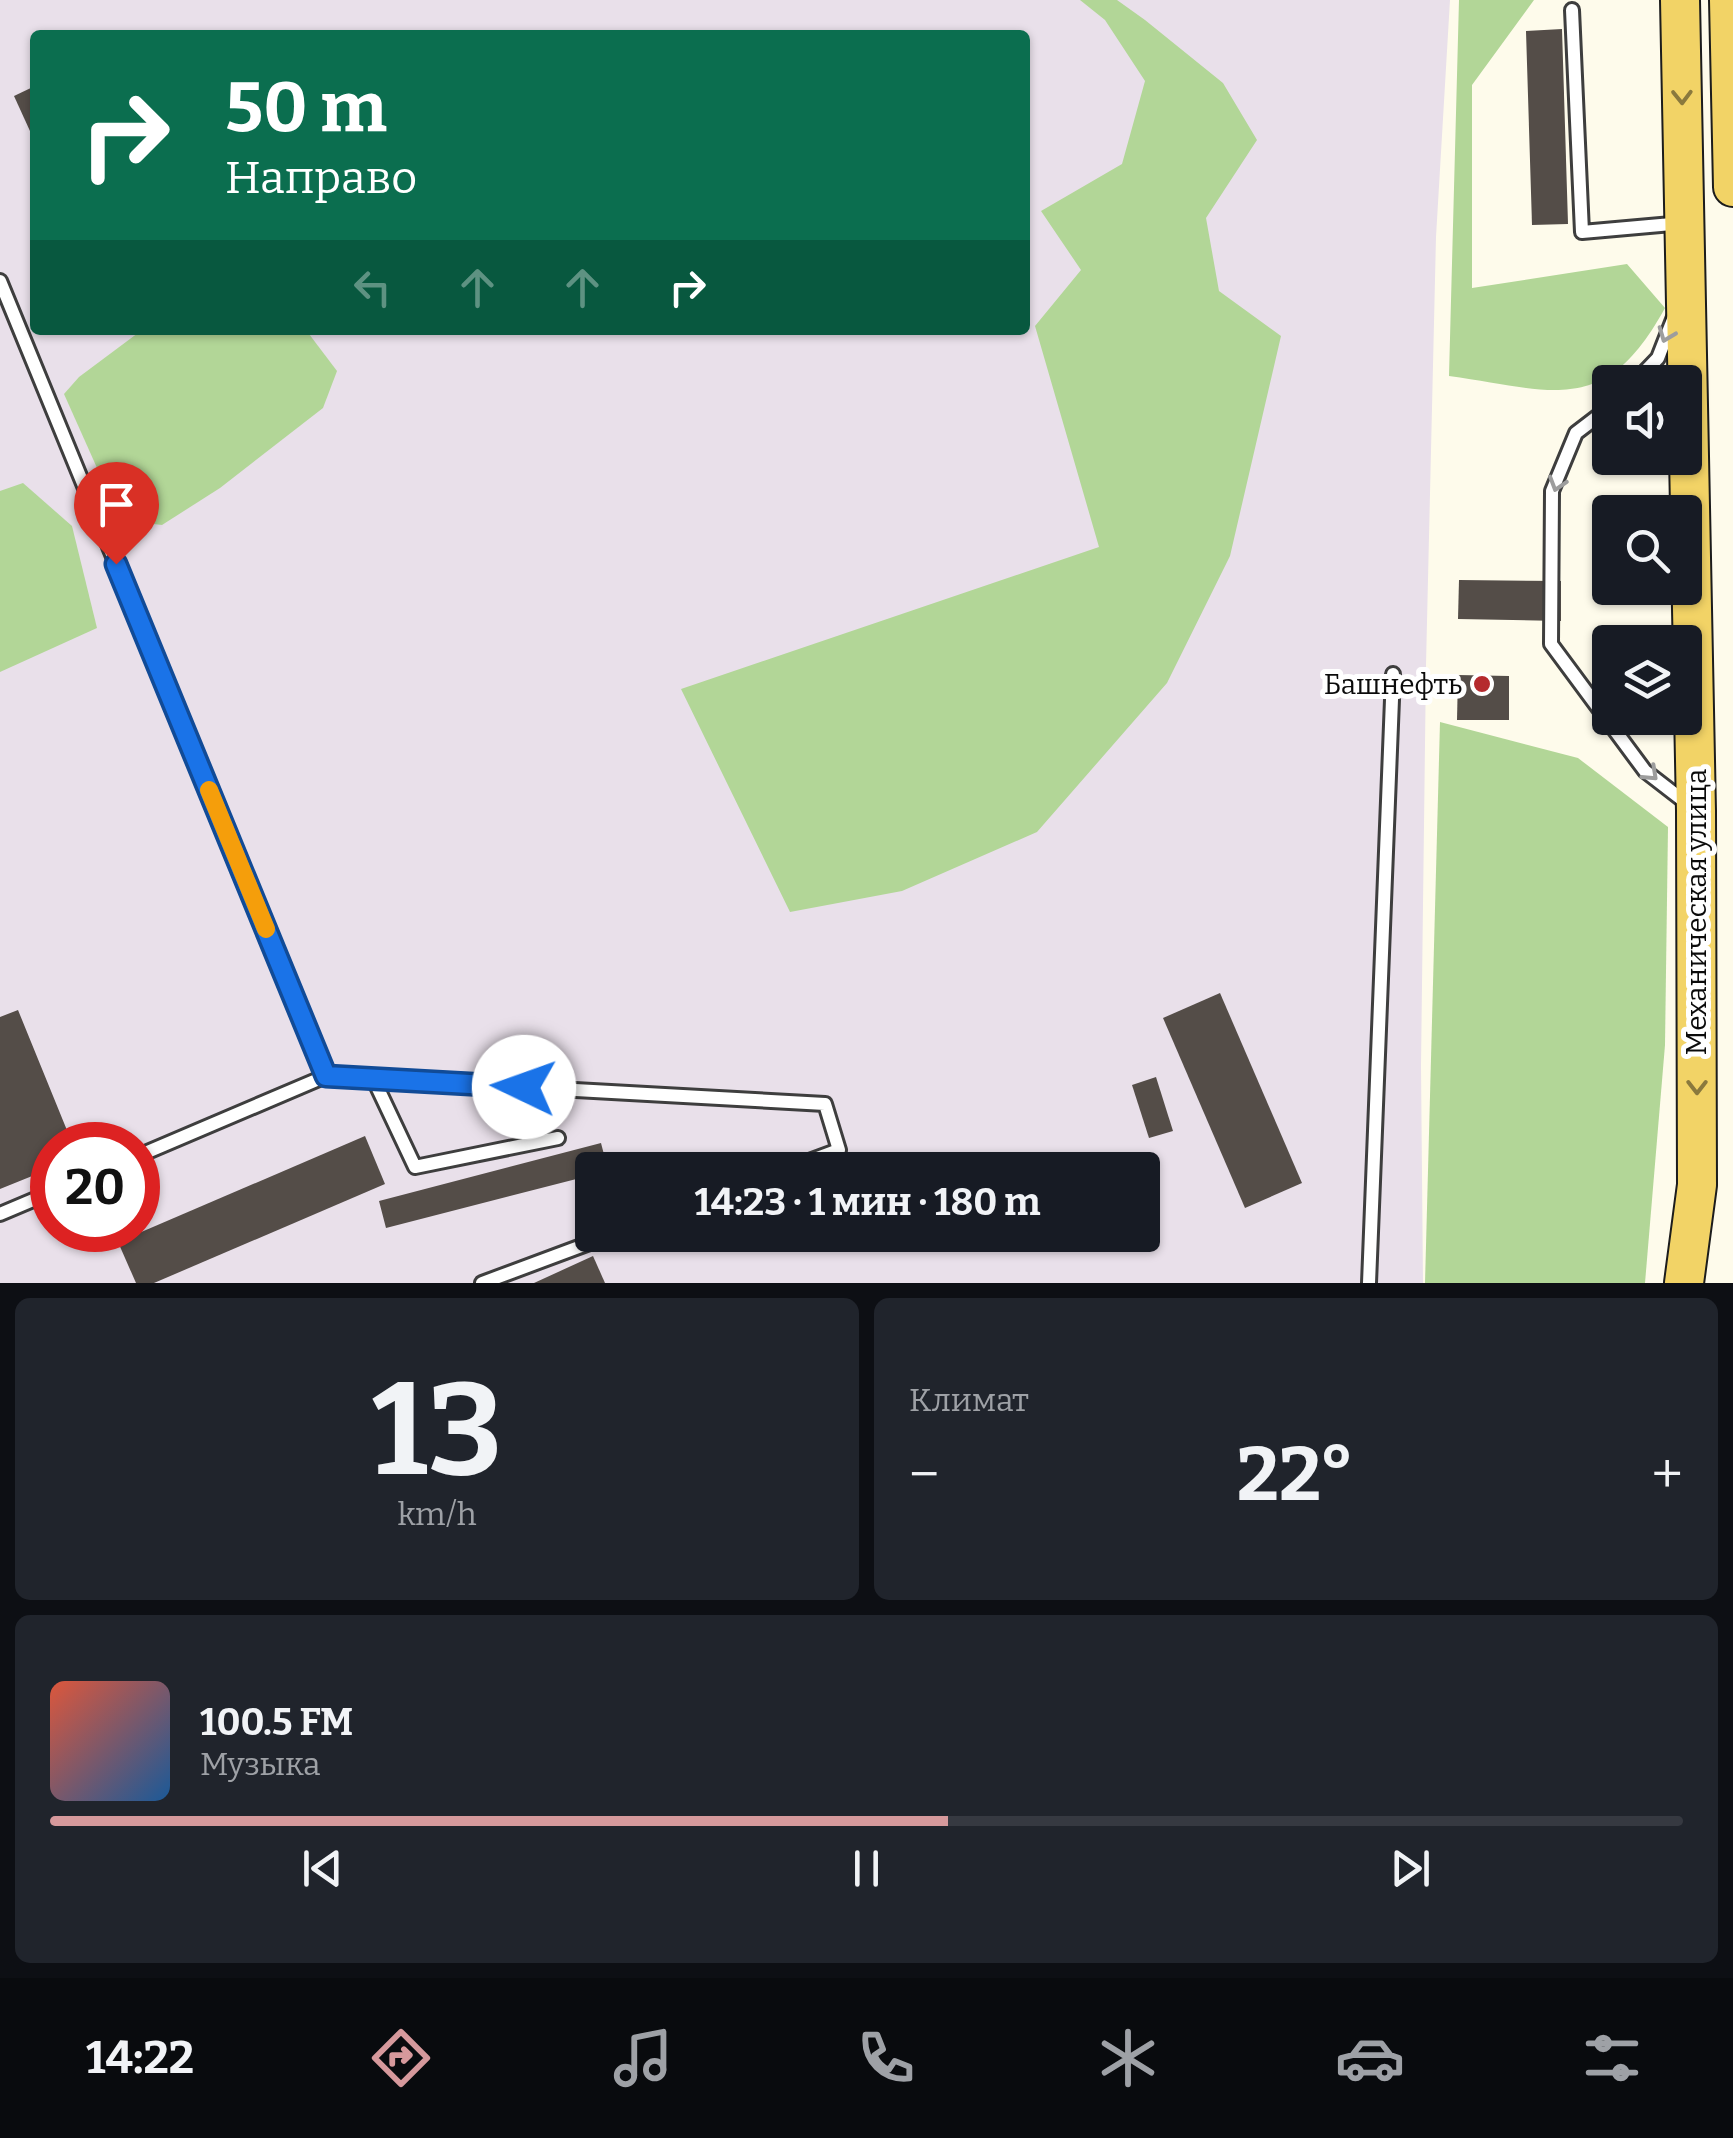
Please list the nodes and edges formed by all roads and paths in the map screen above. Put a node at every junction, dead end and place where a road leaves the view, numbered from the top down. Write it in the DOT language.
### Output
graph roads {
  1 [pos="1680,0"];
  2 [pos="1729,0"];
  3 [pos="1572,10"];
  4 [pos="1732,139"];
  5 [pos="1733,187"];
  6 [pos="1686,223"];
  7 [pos="0,281"];
  8 [pos="1687,282"];
  9 [pos="1651,365"];
  10 [pos="1592,421"];
  11 [pos="1393,674"];
  12 [pos="1696,811"];
  13 [pos="326,1076"];
  14 [pos="373,1078"];
  15 [pos="558,1138"];
  16 [pos="160,1147"];
  17 [pos="834,1152"];
  18 [pos="30,1201"];
  19 [pos="0,1214"];
  20 [pos="575,1248"];
  21 [pos="482,1283"];
  22 [pos="1370,1283"];
  23 [pos="1684,1283"];
  1 -- 6 [label="main road, Механическая улица, one-way"];
  2 -- 4 [label="main road"];
  3 -- 6 [label="lane"];
  4 -- 5 [label="main road"];
  6 -- 8 [label="main road, Механическая улица"];
  7 -- 13 [label="lane"];
  8 -- 9 [label="lane, one-way"];
  8 -- 12 [label="main road, Механическая улица"];
  10 -- 12 [label="lane, one-way"];
  11 -- 22 [label="lane"];
  12 -- 23 [label="main road, Механическая улица, one-way"];
  13 -- 14 [label="lane"];
  13 -- 16 [label="lane"];
  14 -- 15 [label="lane"];
  14 -- 17 [label="lane"];
  18 -- 19 [label="lane"];
  20 -- 21 [label="lane"];
}
